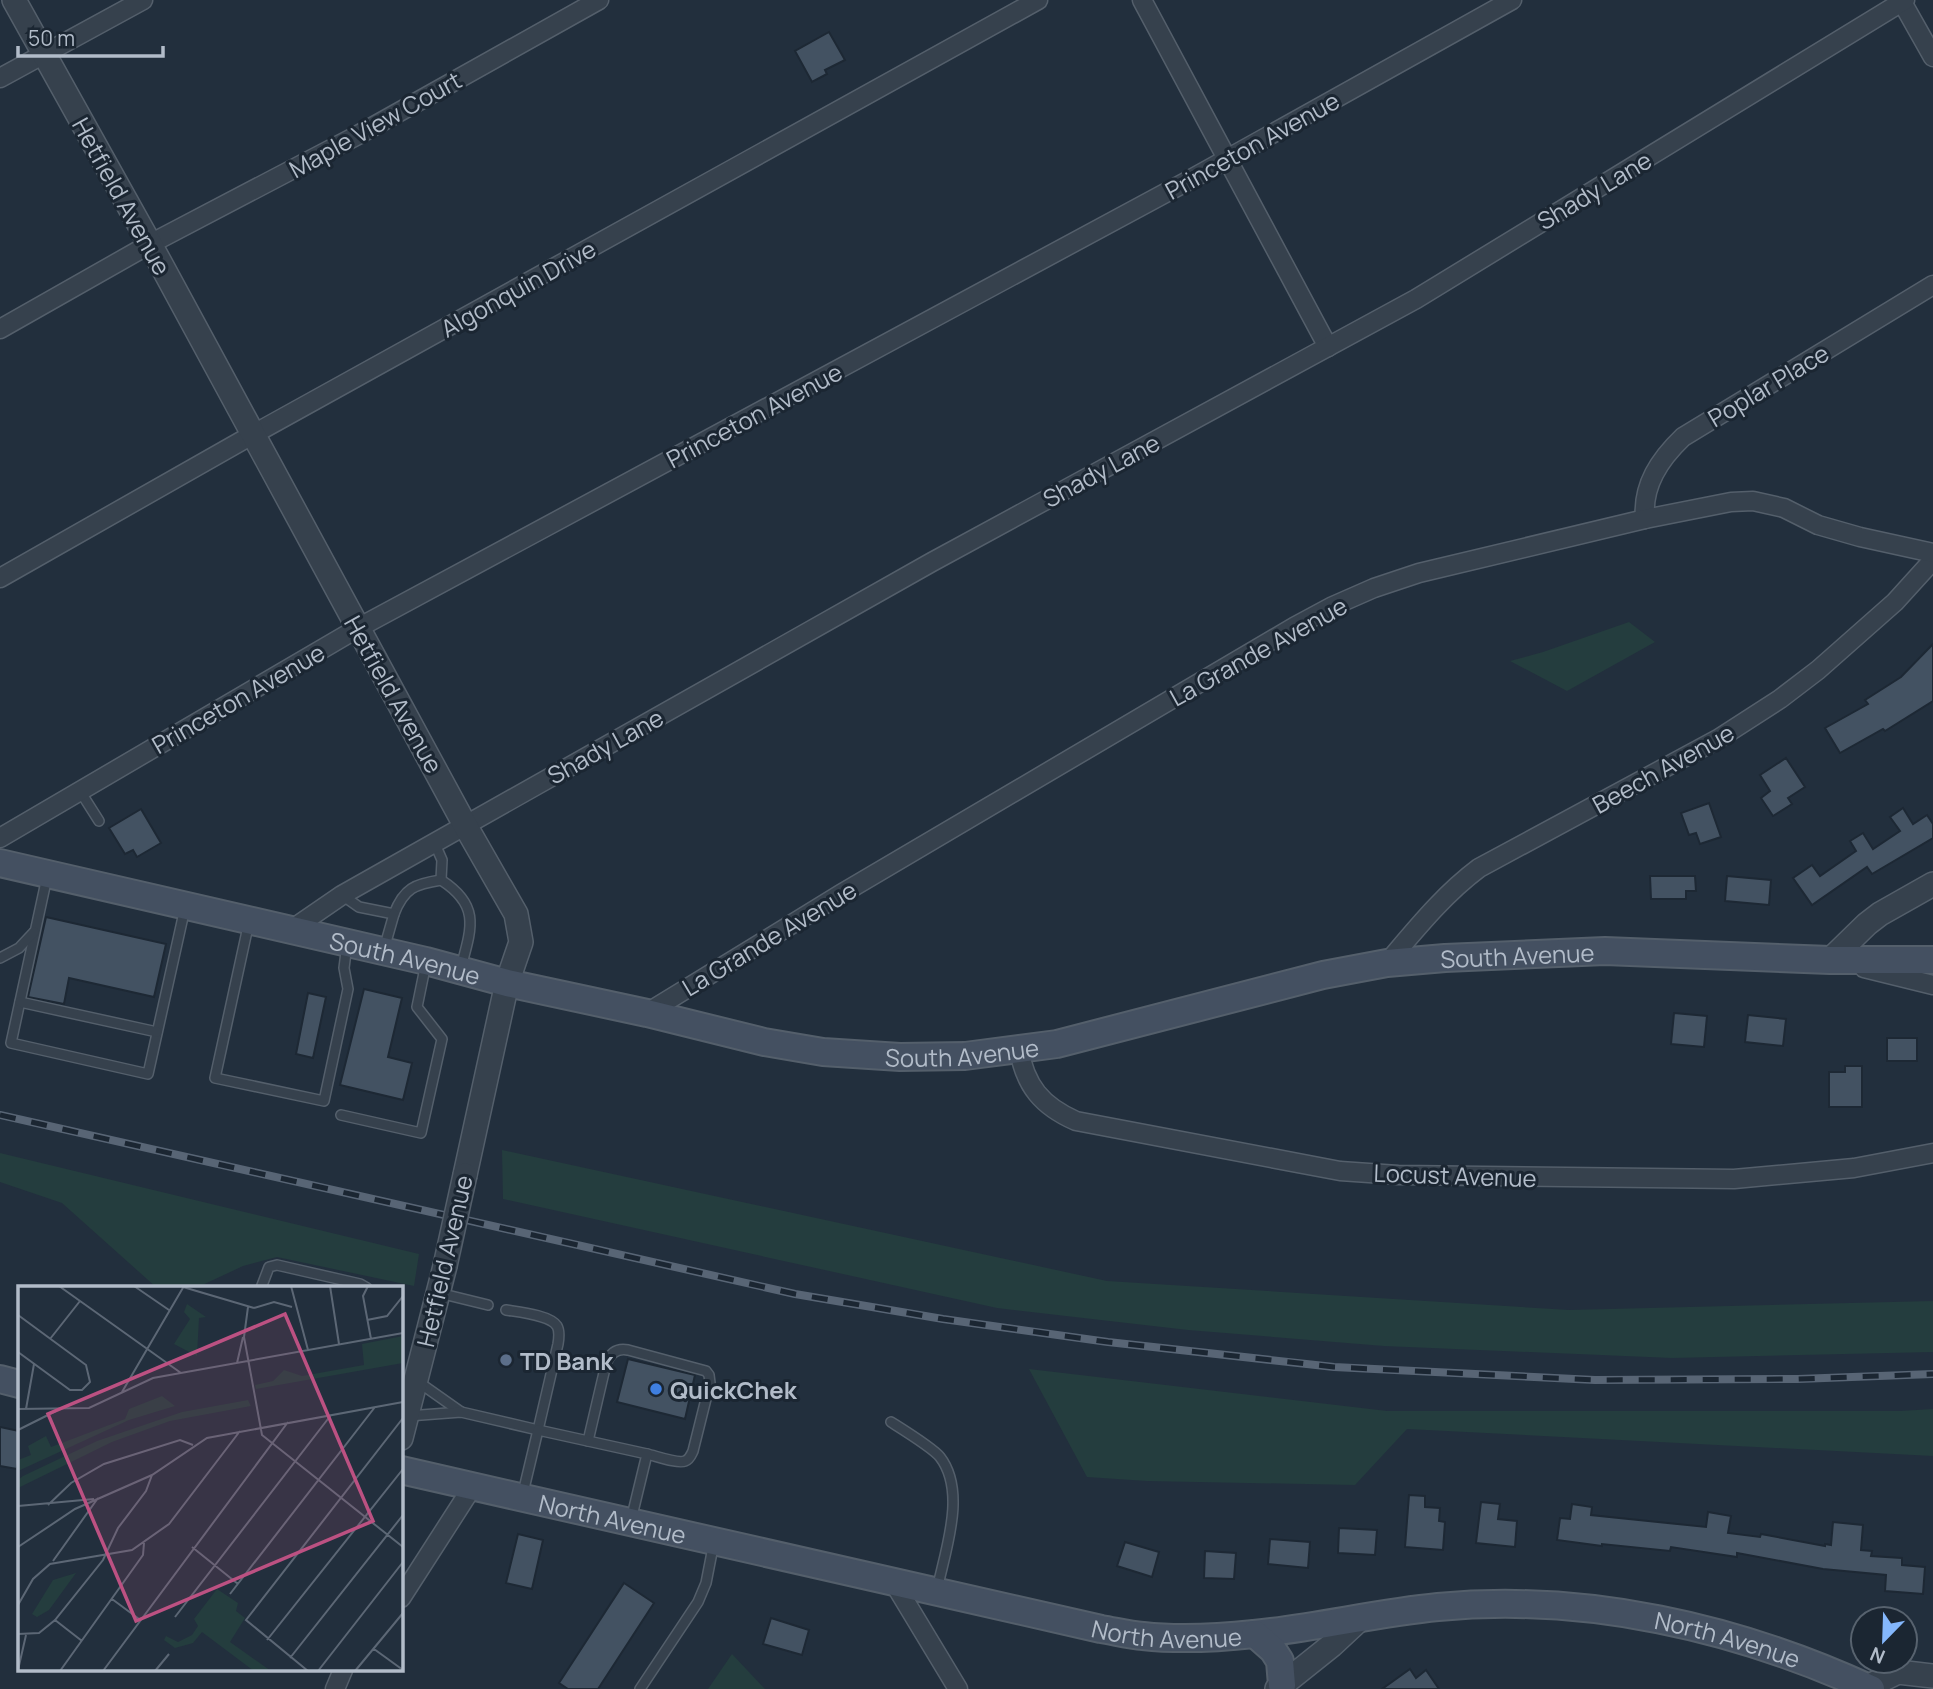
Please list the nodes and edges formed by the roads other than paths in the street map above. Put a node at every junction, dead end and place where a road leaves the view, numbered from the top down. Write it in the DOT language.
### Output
graph roads {
  1 [pos="14,0"];
  2 [pos="144,0"];
  3 [pos="599,0"];
  4 [pos="1038,0"];
  5 [pos="1142,0"];
  6 [pos="1512,0"];
  7 [pos="1903,1"];
  8 [pos="44,55"];
  9 [pos="1933,57"];
  10 [pos="0,78"];
  11 [pos="1226,160"];
  12 [pos="150,244"];
  13 [pos="1933,285"];
  14 [pos="0,329"];
  15 [pos="1328,347"];
  16 [pos="253,435"];
  17 [pos="1645,519"];
  18 [pos="1933,553"];
  19 [pos="1933,560"];
  20 [pos="0,578"];
  21 [pos="358,628"];
  22 [pos="80,791"];
  23 [pos="99,821"];
  24 [pos="466,825"];
  25 [pos="0,838"];
  26 [pos="435,844"];
  27 [pos="0,863"];
  28 [pos="47,874"];
  29 [pos="441,880"];
  30 [pos="1933,884"];
  31 [pos="342,895"];
  32 [pos="185,906"];
  33 [pos="394,914"];
  34 [pos="250,920"];
  35 [pos="291,930"];
  36 [pos="36,931"];
  37 [pos="347,944"];
  38 [pos="383,952"];
  39 [pos="0,958"];
  40 [pos="1830,960"];
  41 [pos="1933,960"];
  42 [pos="426,961"];
  43 [pos="1387,963"];
  44 [pos="460,971"];
  45 [pos="508,983"];
  46 [pos="1933,985"];
  47 [pos="20,1002"];
  48 [pos="647,1013"];
  49 [pos="157,1032"];
  50 [pos="1019,1049"];
  51 [pos="341,1115"];
  52 [pos="1933,1153"];
  53 [pos="262,1286"];
  54 [pos="364,1286"];
  55 [pos="438,1293"];
  56 [pos="488,1305"];
  57 [pos="506,1310"];
  58 [pos="0,1379"];
  59 [pos="18,1384"];
  60 [pos="410,1384"];
  61 [pos="461,1412"];
  62 [pos="891,1422"];
  63 [pos="404,1427"];
  64 [pos="538,1430"];
  65 [pos="588,1441"];
  66 [pos="647,1454"];
  67 [pos="402,1470"];
  68 [pos="473,1486"];
  69 [pos="522,1497"];
  70 [pos="631,1521"];
  71 [pos="715,1541"];
  72 [pos="894,1583"];
  73 [pos="937,1592"];
  74 [pos="402,1596"];
  75 [pos="1361,1618"];
  76 [pos="1255,1634"];
  77 [pos="343,1672"];
  78 [pos="1933,1675"];
  79 [pos="1279,1687"];
  80 [pos="1869,1688"];
  81 [pos="335,1689"];
  82 [pos="640,1689"];
  83 [pos="958,1689"];
  1 -- 8 [label="street, Hetfield Avenue"];
  2 -- 8 [label="street"];
  3 -- 12 [label="street, Maple View Court"];
  4 -- 16 [label="street, Algonquin Drive"];
  5 -- 11 [label="street"];
  6 -- 11 [label="street, Princeton Avenue"];
  7 -- 9 [label="street"];
  7 -- 15 [label="street, Shady Lane"];
  8 -- 10 [label="street"];
  8 -- 12 [label="street, Hetfield Avenue"];
  11 -- 15 [label="street"];
  11 -- 21 [label="street, Princeton Avenue"];
  12 -- 14 [label="street, Maple View Court"];
  12 -- 16 [label="street, Hetfield Avenue"];
  13 -- 17 [label="street, Poplar Place"];
  15 -- 24 [label="street, Shady Lane"];
  16 -- 20 [label="street, Algonquin Drive"];
  16 -- 21 [label="street, Hetfield Avenue"];
  17 -- 18 [label="street, La Grande Avenue"];
  17 -- 48 [label="street, La Grande Avenue"];
  19 -- 43 [label="street, Beech Avenue"];
  21 -- 22 [label="street, Princeton Avenue"];
  21 -- 24 [label="street, Hetfield Avenue"];
  22 -- 23 [label="lane"];
  22 -- 25 [label="street, Princeton Avenue"];
  24 -- 26 [label="street, Shady Lane"];
  24 -- 45 [label="street, Hetfield Avenue"];
  26 -- 29 [label="lane"];
  26 -- 31 [label="street, Shady Lane"];
  27 -- 28 [label="main road, South Avenue"];
  28 -- 32 [label="main road, South Avenue"];
  28 -- 36 [label="lane"];
  29 -- 33 [label="lane"];
  29 -- 44 [label="lane"];
  30 -- 40 [label="street"];
  31 -- 33 [label="lane"];
  31 -- 35 [label="street, Shady Lane"];
  32 -- 34 [label="main road, South Avenue"];
  32 -- 49 [label="lane"];
  33 -- 38 [label="lane"];
  34 -- 35 [label="main road, South Avenue"];
  34 -- 37 [label="lane"];
  35 -- 37 [label="main road, South Avenue"];
  36 -- 39 [label="lane"];
  36 -- 47 [label="lane"];
  37 -- 38 [label="main road, South Avenue"];
  38 -- 42 [label="main road, South Avenue"];
  40 -- 41 [label="main road, South Avenue"];
  40 -- 43 [label="main road, South Avenue"];
  40 -- 46 [label="street"];
  42 -- 44 [label="main road, South Avenue"];
  42 -- 51 [label="lane"];
  43 -- 50 [label="main road, South Avenue"];
  44 -- 45 [label="main road, South Avenue"];
  45 -- 48 [label="main road, South Avenue"];
  45 -- 55 [label="street, Hetfield Avenue, bridge"];
  47 -- 49 [label="lane"];
  47 -- 49 [label="lane"];
  48 -- 50 [label="main road, South Avenue"];
  50 -- 52 [label="street, Locust Avenue"];
  53 -- 54 [label="lane"];
  55 -- 56 [label="lane"];
  55 -- 60 [label="street, Hetfield Avenue"];
  57 -- 64 [label="lane"];
  58 -- 59 [label="main road"];
  60 -- 61 [label="lane"];
  60 -- 63 [label="street, Hetfield Avenue"];
  61 -- 63 [label="lane"];
  61 -- 64 [label="lane"];
  62 -- 73 [label="lane"];
  64 -- 65 [label="lane"];
  64 -- 69 [label="lane"];
  65 -- 66 [label="lane"];
  65 -- 66 [label="lane"];
  66 -- 70 [label="lane"];
  67 -- 68 [label="main road, North Avenue"];
  68 -- 69 [label="main road, North Avenue"];
  68 -- 74 [label="street"];
  69 -- 70 [label="main road, North Avenue"];
  70 -- 71 [label="main road, North Avenue"];
  71 -- 72 [label="main road, North Avenue"];
  71 -- 82 [label="lane"];
  72 -- 73 [label="main road, North Avenue"];
  72 -- 83 [label="street"];
  73 -- 76 [label="main road, North Avenue"];
  75 -- 76 [label="main road, North Avenue"];
  75 -- 79 [label="street"];
  75 -- 80 [label="main road, North Avenue"];
  76 -- 79 [label="main road"];
  77 -- 81 [label="street"];
  78 -- 80 [label="street, North Avenue"];
}
